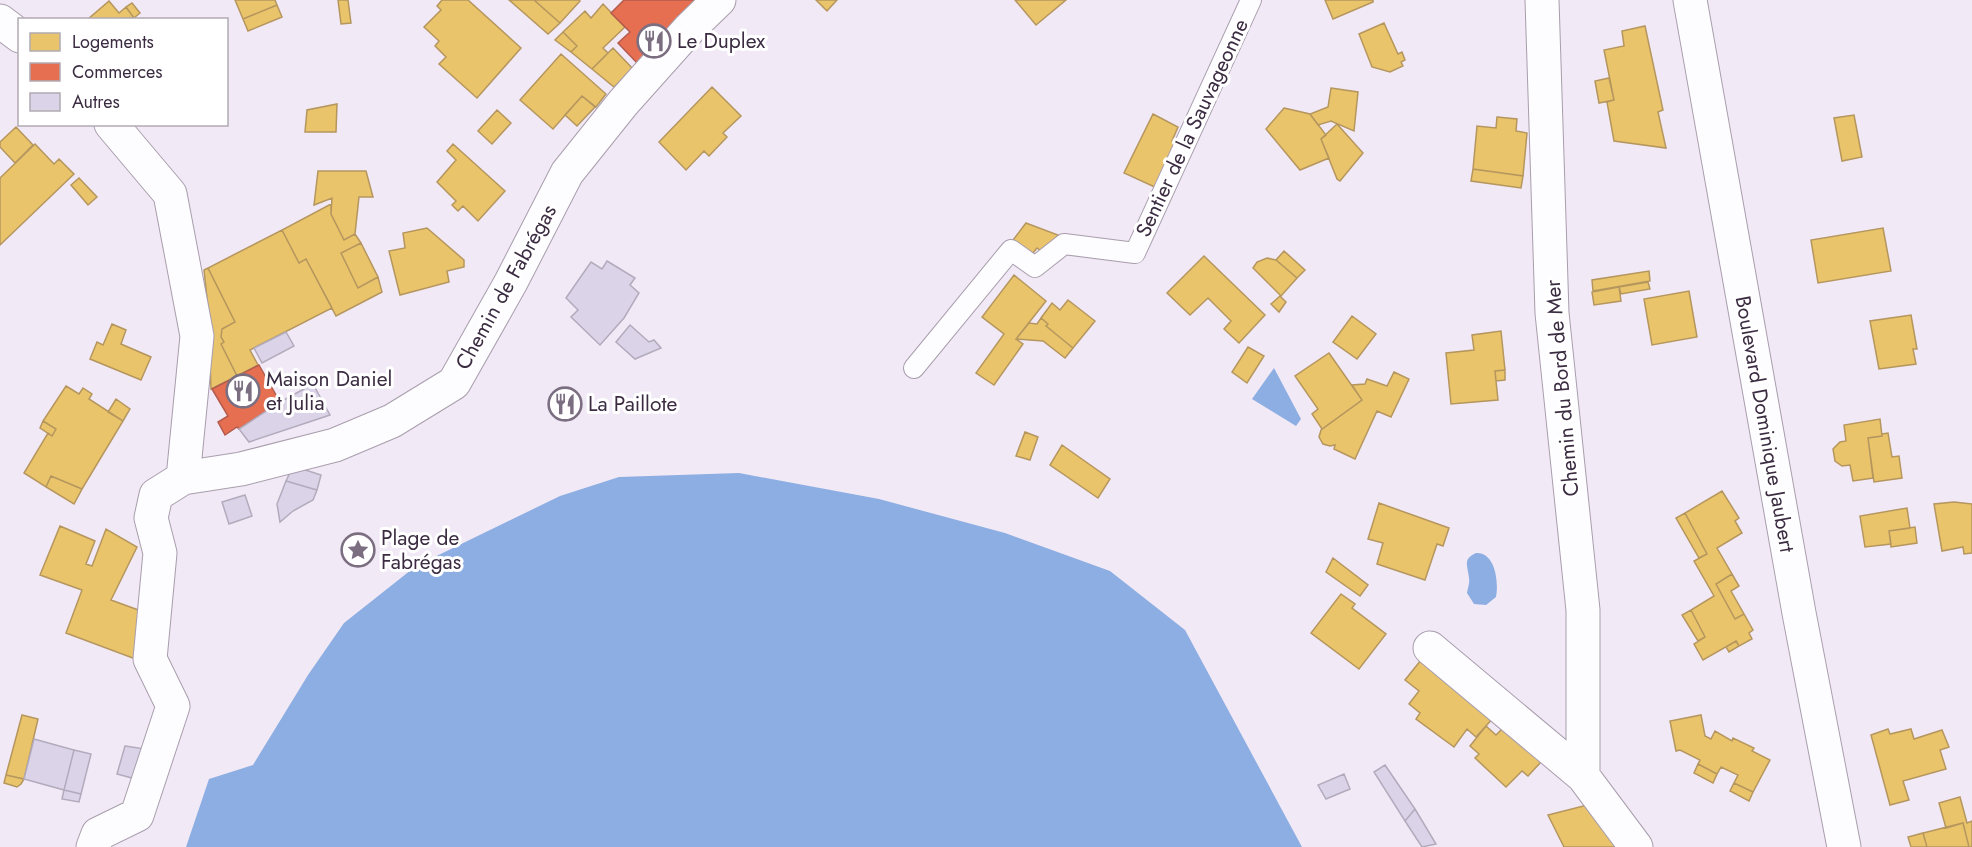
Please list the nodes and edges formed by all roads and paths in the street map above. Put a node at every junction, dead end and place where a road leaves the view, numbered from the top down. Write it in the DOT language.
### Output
graph roads {
  1 [pos="719,0"];
  2 [pos="1251,0"];
  3 [pos="1542,0"];
  4 [pos="1690,0"];
  5 [pos="0,21"];
  6 [pos="18,34"];
  7 [pos="113,126"];
  8 [pos="914,368"];
  9 [pos="183,478"];
  10 [pos="1430,648"];
  11 [pos="1583,776"];
  12 [pos="93,847"];
  13 [pos="1636,847"];
  14 [pos="1844,847"];
  1 -- 9 [label="street, Chemin de Fabrégas"];
  2 -- 8 [label="lane, Sentier de la Sauvageonne"];
  3 -- 11 [label="street, Chemin du Bord de Mer"];
  4 -- 14 [label="street, Boulevard Dominique Jaubert"];
  5 -- 6 [label="street"];
  7 -- 9 [label="street"];
  9 -- 12 [label="street, Chemin de Fabrégas"];
  10 -- 11 [label="street"];
  11 -- 13 [label="street"];
}
